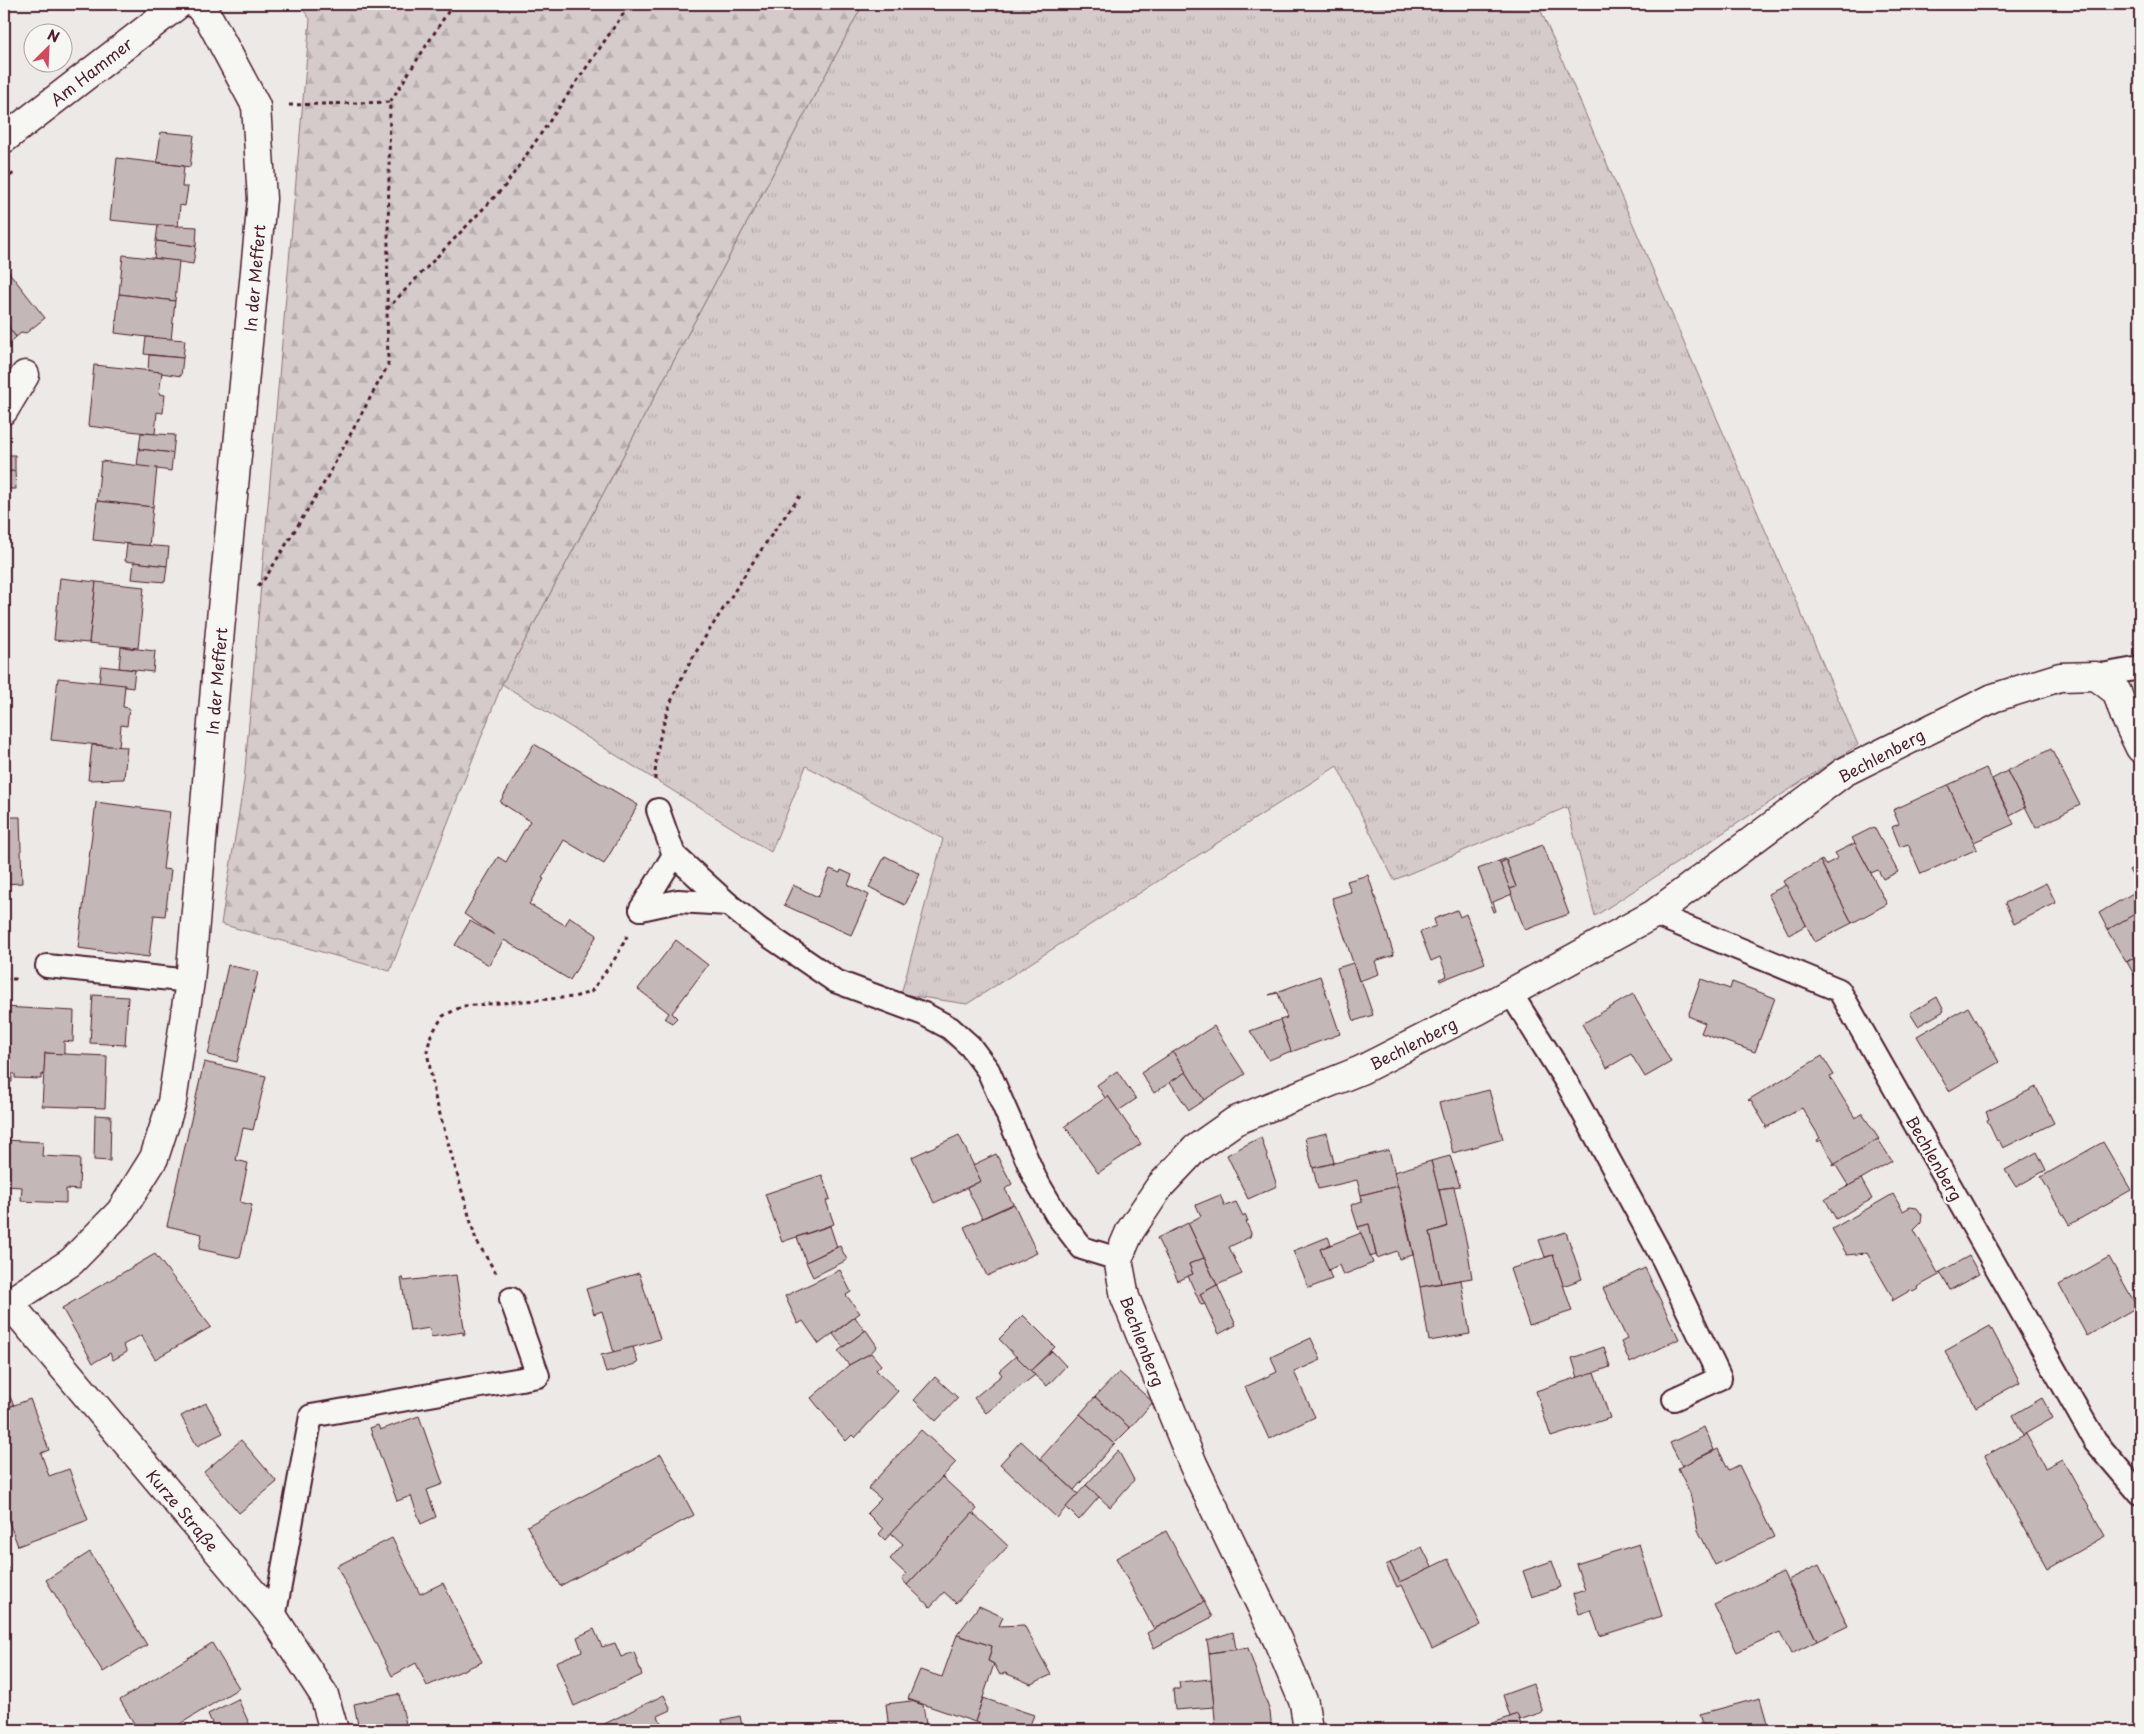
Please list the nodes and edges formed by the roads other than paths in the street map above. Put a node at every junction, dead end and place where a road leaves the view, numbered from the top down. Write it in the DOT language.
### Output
graph roads {
  1 [pos="179,4"];
  2 [pos="197,4"];
  3 [pos="4,138"];
  4 [pos="25,375"];
  5 [pos="4,410"];
  6 [pos="2140,668"];
  7 [pos="2096,676"];
  8 [pos="2140,748"];
  9 [pos="658,810"];
  10 [pos="674,855"];
  11 [pos="728,904"];
  12 [pos="1654,914"];
  13 [pos="47,966"];
  14 [pos="190,981"];
  15 [pos="1510,992"];
  16 [pos="1118,1259"];
  17 [pos="511,1298"];
  18 [pos="7,1304"];
  19 [pos="1674,1399"];
  20 [pos="2140,1494"];
  21 [pos="274,1618"];
  22 [pos="334,1730"];
  23 [pos="1308,1730"];
  1 -- 3 [label="street, Am Hammer"];
  2 -- 14 [label="street, In der Meffert"];
  4 -- 5 [label="street"];
  6 -- 7 [label="lane, Bechlenberg"];
  7 -- 8 [label="street"];
  7 -- 12 [label="street, Bechlenberg"];
  9 -- 10 [label="lane"];
  10 -- 11 [label="lane"];
  10 -- 11 [label="lane"];
  11 -- 16 [label="lane"];
  12 -- 15 [label="street, Bechlenberg"];
  12 -- 20 [label="lane, Bechlenberg"];
  13 -- 14 [label="lane"];
  14 -- 18 [label="street, In der Meffert"];
  15 -- 16 [label="street, Bechlenberg"];
  15 -- 19 [label="lane"];
  16 -- 23 [label="street, Bechlenberg"];
  17 -- 21 [label="lane"];
  18 -- 21 [label="street, Kurze Straße"];
  21 -- 22 [label="street, Kurze Straße"];
}
